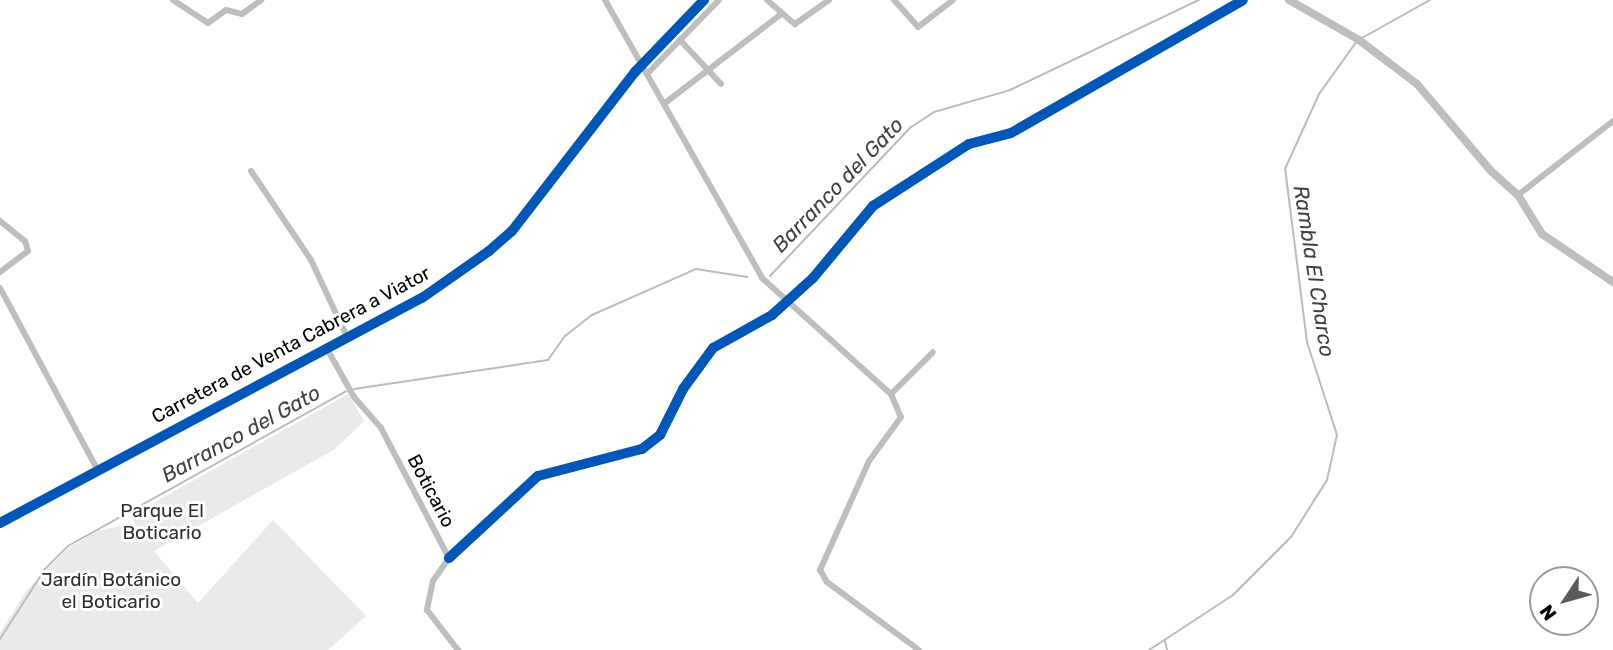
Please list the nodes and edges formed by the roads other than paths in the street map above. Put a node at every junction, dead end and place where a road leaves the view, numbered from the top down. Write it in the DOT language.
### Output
graph roads {
  1 [pos="173,0"];
  2 [pos="228,0"];
  3 [pos="261,0"];
  4 [pos="605,0"];
  5 [pos="704,0"];
  6 [pos="719,0"];
  7 [pos="767,0"];
  8 [pos="829,0"];
  9 [pos="894,0"];
  10 [pos="953,0"];
  11 [pos="1243,0"];
  12 [pos="1289,0"];
  13 [pos="226,10"];
  14 [pos="780,15"];
  15 [pos="680,40"];
  16 [pos="643,64"];
  17 [pos="708,71"];
  18 [pos="648,73"];
  19 [pos="721,84"];
  20 [pos="665,103"];
  21 [pos="1613,121"];
  22 [pos="251,171"];
  23 [pos="1518,195"];
  24 [pos="0,221"];
  25 [pos="0,272"];
  26 [pos="1613,282"];
  27 [pos="0,288"];
  28 [pos="788,297"];
  29 [pos="347,337"];
  30 [pos="326,347"];
  31 [pos="933,352"];
  32 [pos="891,394"];
  33 [pos="97,469"];
  34 [pos="0,523"];
  35 [pos="449,558"];
  36 [pos="458,650"];
  37 [pos="919,650"];
  1 -- 13 [label="street"];
  2 -- 13 [label="street"];
  3 -- 13 [label="street"];
  4 -- 16 [label="street"];
  5 -- 16 [label="street, Carretera de Venta Cabrera a Viator"];
  6 -- 15 [label="street"];
  7 -- 14 [label="street"];
  8 -- 14 [label="street"];
  9 -- 10 [label="street"];
  11 -- 28 [label="street"];
  12 -- 23 [label="street"];
  14 -- 17 [label="street"];
  15 -- 17 [label="street"];
  15 -- 18 [label="street"];
  16 -- 18 [label="street"];
  16 -- 29 [label="street, Carretera de Venta Cabrera a Viator"];
  17 -- 19 [label="street"];
  17 -- 20 [label="street"];
  18 -- 20 [label="street"];
  20 -- 28 [label="street"];
  21 -- 23 [label="street"];
  22 -- 29 [label="street"];
  23 -- 26 [label="street"];
  24 -- 25 [label="street"];
  27 -- 33 [label="street"];
  28 -- 32 [label="street"];
  28 -- 35 [label="street"];
  29 -- 30 [label="street, Carretera de Venta Cabrera a Viator"];
  30 -- 33 [label="street, Carretera de Venta Cabrera a Viator"];
  30 -- 35 [label="street, Boticario"];
  31 -- 32 [label="street"];
  32 -- 37 [label="street"];
  33 -- 34 [label="street, Carretera de Venta Cabrera a Viator"];
  35 -- 36 [label="street, Boticario"];
}
